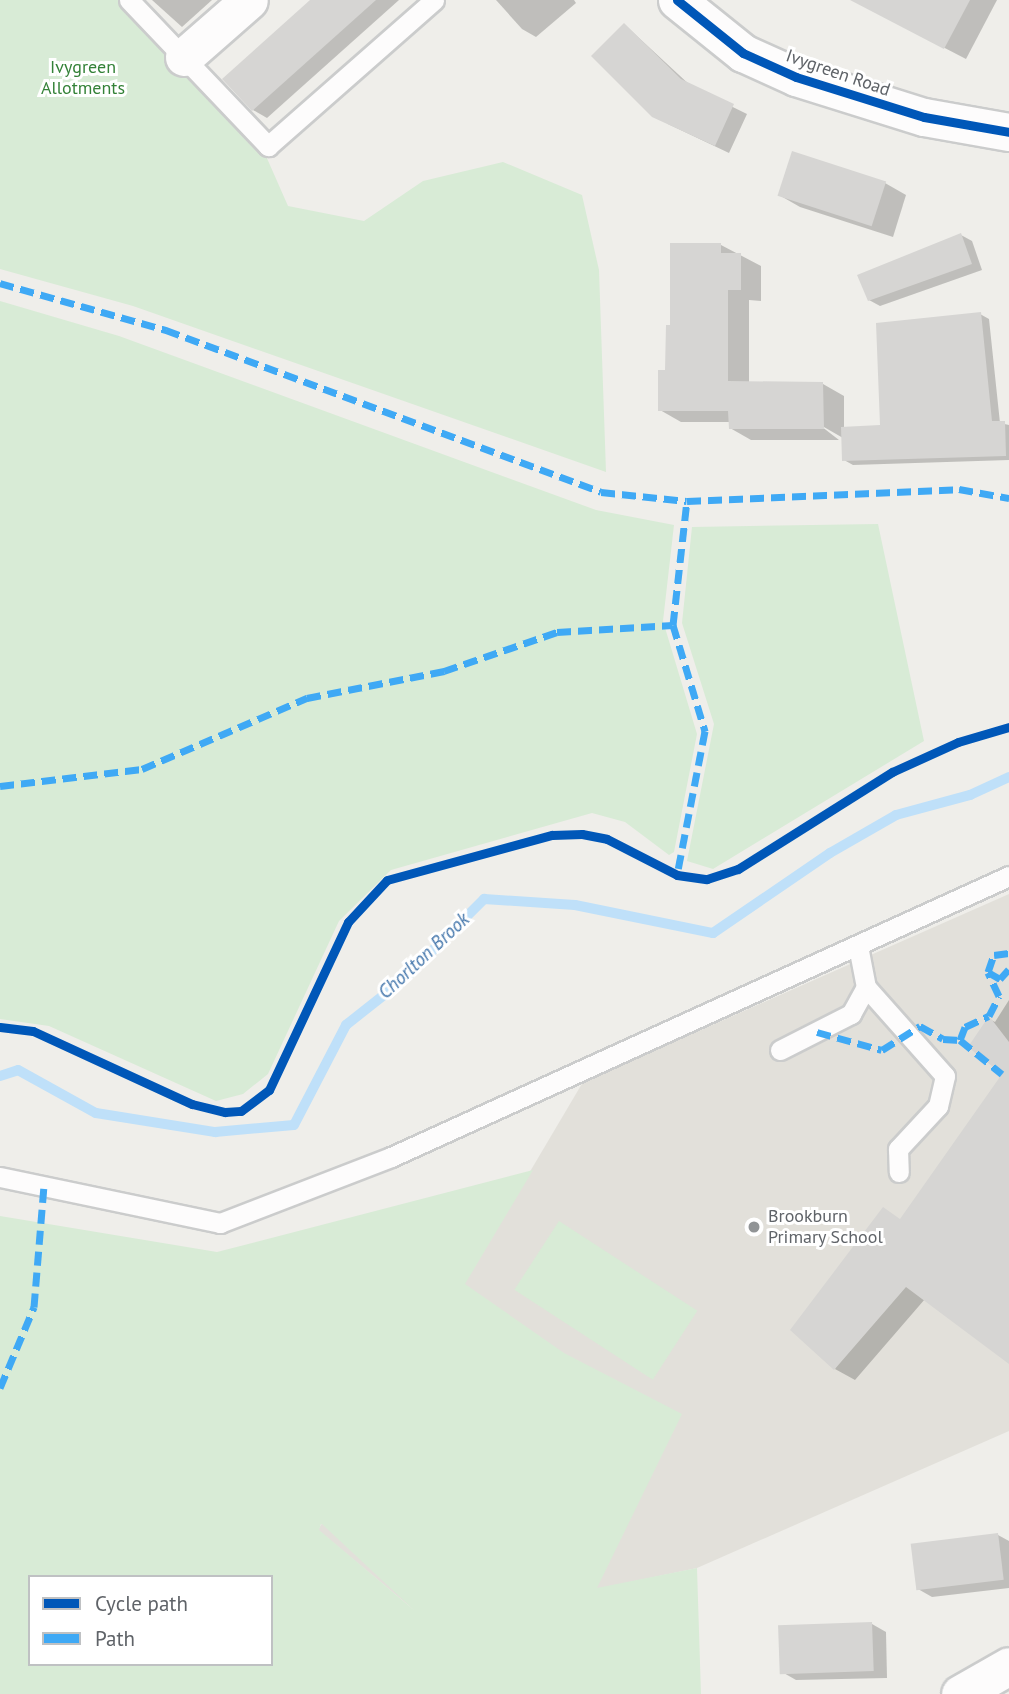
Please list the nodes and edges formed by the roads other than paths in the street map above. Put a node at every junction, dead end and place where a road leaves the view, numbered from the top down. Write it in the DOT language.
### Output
graph roads {
  1 [pos="130,0"];
  2 [pos="249,0"];
  3 [pos="434,0"];
  4 [pos="677,0"];
  5 [pos="184,57"];
  6 [pos="1009,132"];
  7 [pos="1009,876"];
  8 [pos="858,946"];
  9 [pos="866,987"];
  10 [pos="780,1050"];
  11 [pos="899,1172"];
  12 [pos="0,1177"];
  13 [pos="1009,1666"];
  14 [pos="960,1694"];
  1 -- 5 [label="lane"];
  2 -- 5 [label="street"];
  3 -- 5 [label="lane"];
  4 -- 6 [label="street, Ivygreen Road"];
  7 -- 8 [label="lane"];
  8 -- 9 [label="lane"];
  8 -- 12 [label="lane"];
  9 -- 10 [label="lane"];
  9 -- 11 [label="lane"];
  13 -- 14 [label="street"];
}
